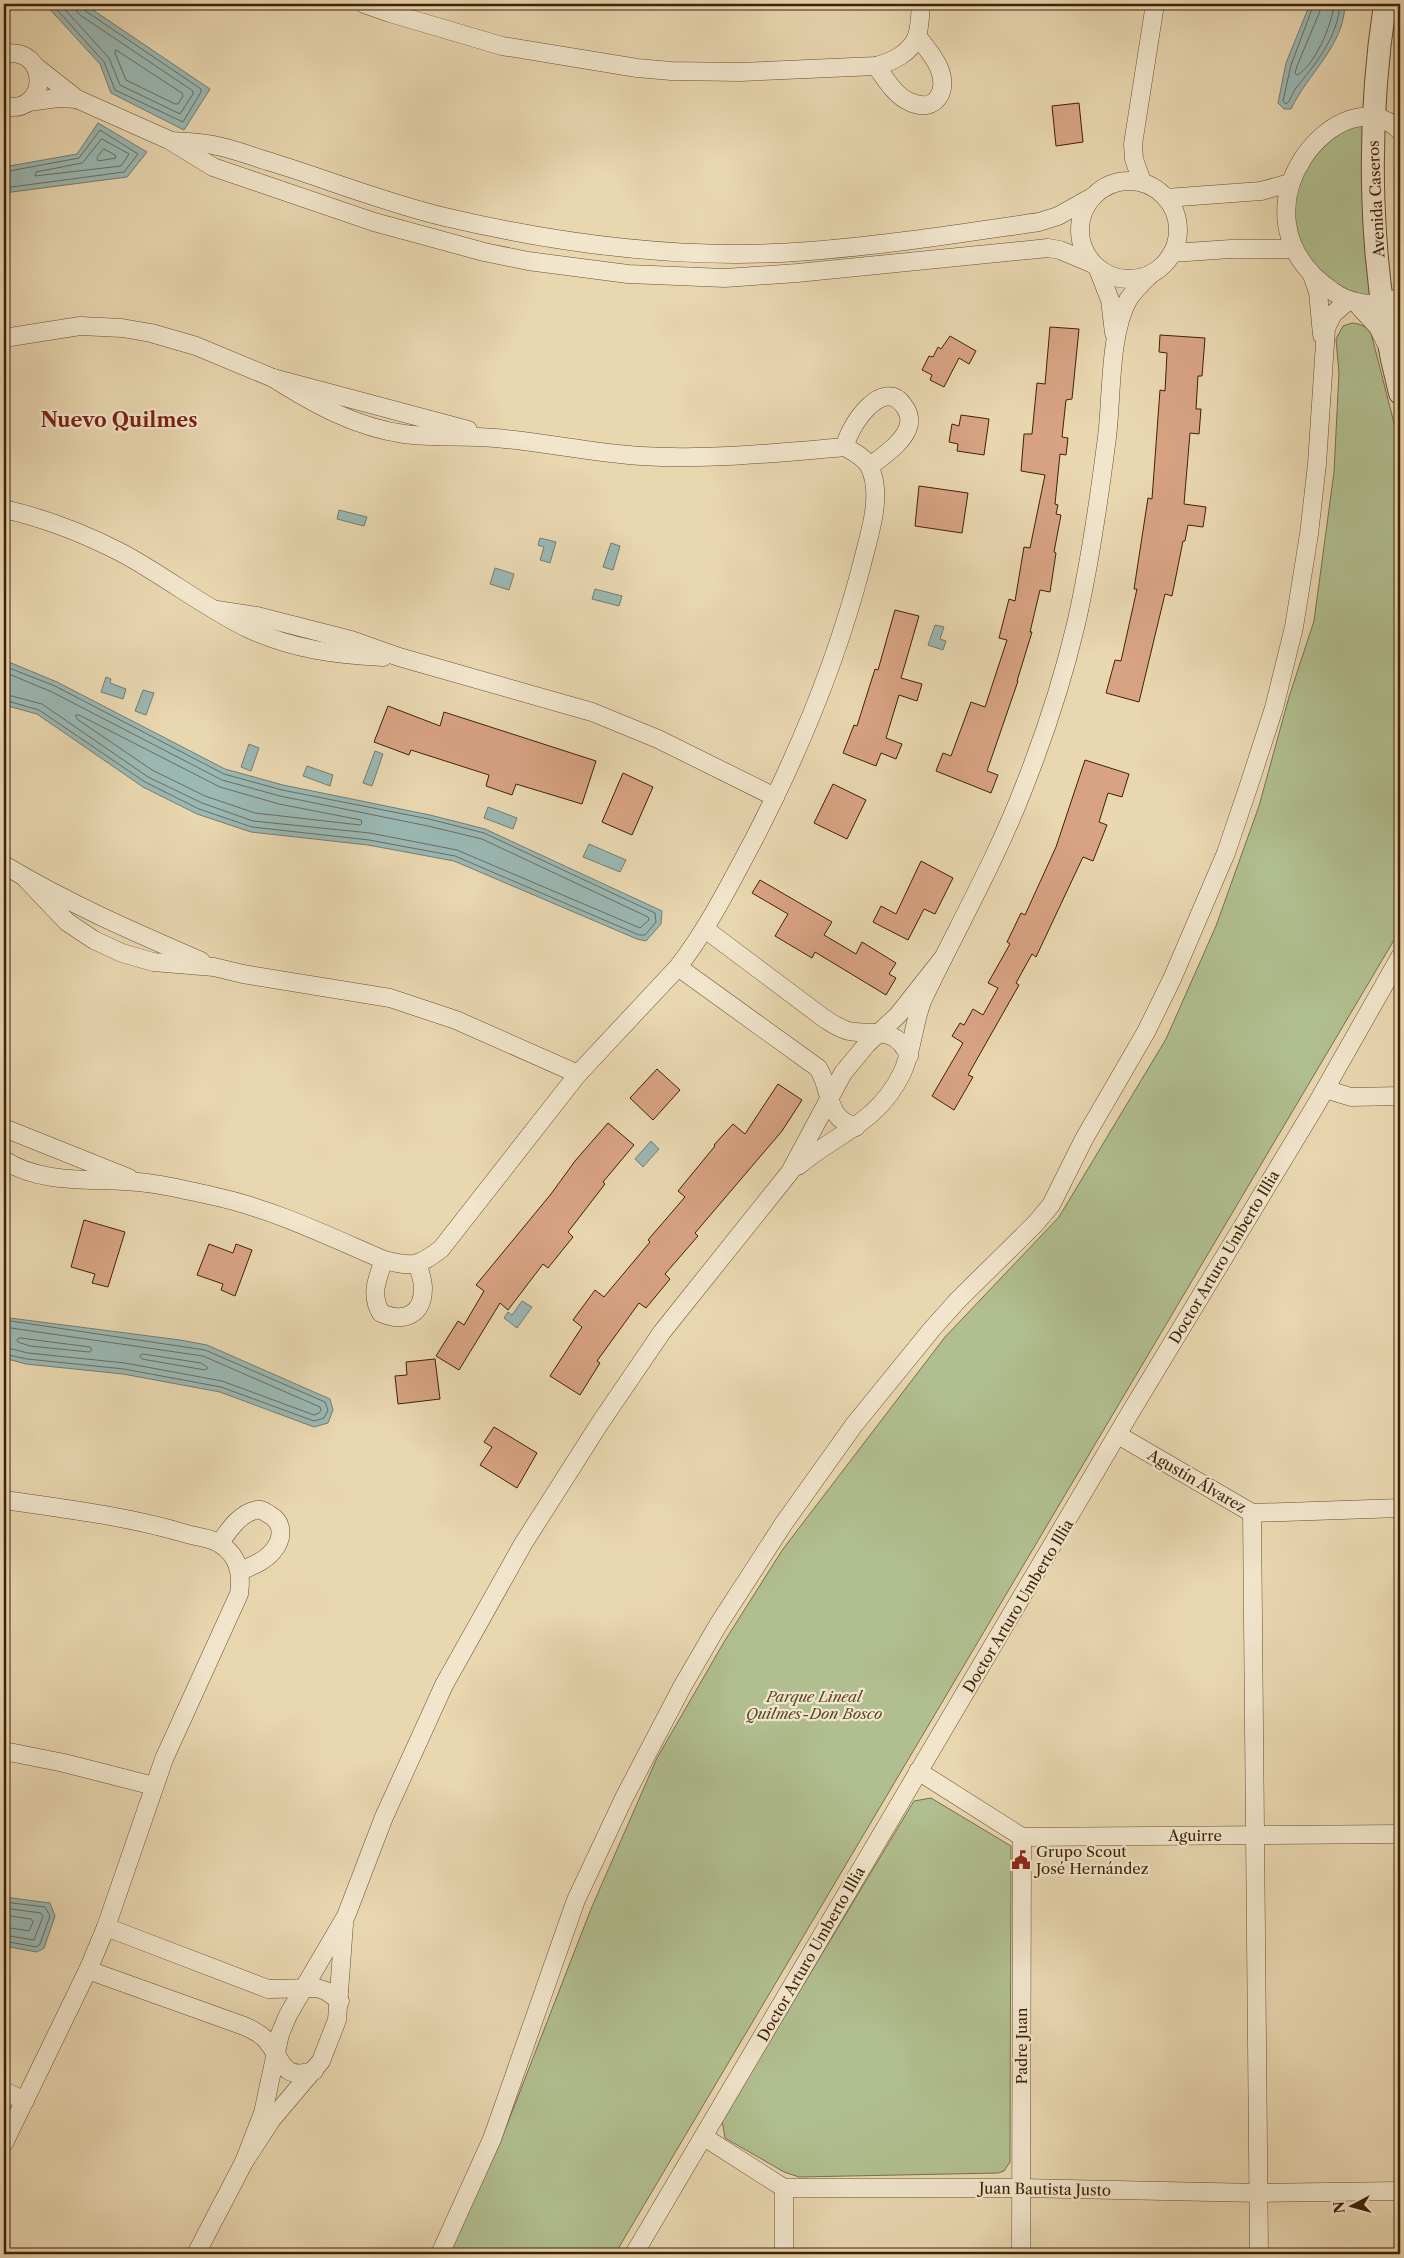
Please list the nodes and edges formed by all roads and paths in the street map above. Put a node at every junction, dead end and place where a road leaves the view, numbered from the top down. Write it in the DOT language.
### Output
graph roads {
  1 [pos="364,4"];
  2 [pos="404,4"];
  3 [pos="921,4"];
  4 [pos="1155,4"];
  5 [pos="1385,4"];
  6 [pos="430,24"];
  7 [pos="917,36"];
  8 [pos="4,54"];
  9 [pos="35,66"];
  10 [pos="876,66"];
  11 [pos="1376,77"];
  12 [pos="77,99"];
  13 [pos="28,102"];
  14 [pos="4,106"];
  15 [pos="1373,115"];
  16 [pos="1350,119"];
  17 [pos="1400,131"];
  18 [pos="169,140"];
  19 [pos="1133,144"];
  20 [pos="326,180"];
  21 [pos="1142,182"];
  22 [pos="1290,183"];
  23 [pos="1098,192"];
  24 [pos="1166,198"];
  25 [pos="318,202"];
  26 [pos="1294,249"];
  27 [pos="1172,253"];
  28 [pos="1096,267"];
  29 [pos="1151,274"];
  30 [pos="1312,275"];
  31 [pos="1392,300"];
  32 [pos="1352,301"];
  33 [pos="4,338"];
  34 [pos="1115,346"];
  35 [pos="1323,352"];
  36 [pos="1392,358"];
  37 [pos="1400,393"];
  38 [pos="844,447"];
  39 [pos="870,466"];
  40 [pos="4,509"];
  41 [pos="775,797"];
  42 [pos="4,866"];
  43 [pos="24,878"];
  44 [pos="705,929"];
  45 [pos="1400,957"];
  46 [pos="943,958"];
  47 [pos="214,967"];
  48 [pos="678,967"];
  49 [pos="880,1032"];
  50 [pos="909,1056"];
  51 [pos="578,1074"];
  52 [pos="1325,1089"];
  53 [pos="1400,1096"];
  54 [pos="829,1098"];
  55 [pos="856,1127"];
  56 [pos="4,1128"];
  57 [pos="4,1160"];
  58 [pos="790,1172"];
  59 [pos="139,1182"];
  60 [pos="384,1260"];
  61 [pos="418,1264"];
  62 [pos="1118,1435"];
  63 [pos="4,1500"];
  64 [pos="1400,1508"];
  65 [pos="1252,1513"];
  66 [pos="220,1543"];
  67 [pos="240,1571"];
  68 [pos="4,1751"];
  69 [pos="918,1771"];
  70 [pos="154,1786"];
  71 [pos="1400,1834"];
  72 [pos="1255,1835"];
  73 [pos="1022,1837"];
  74 [pos="346,1916"];
  75 [pos="106,1927"];
  76 [pos="88,1970"];
  77 [pos="303,1989"];
  78 [pos="340,2001"];
  79 [pos="276,2056"];
  80 [pos="314,2071"];
  81 [pos="4,2091"];
  82 [pos="25,2101"];
  83 [pos="704,2137"];
  84 [pos="4,2143"];
  85 [pos="244,2162"];
  86 [pos="784,2188"];
  87 [pos="1021,2188"];
  88 [pos="1400,2191"];
  89 [pos="1259,2193"];
  90 [pos="196,2254"];
  91 [pos="440,2254"];
  92 [pos="634,2254"];
  93 [pos="784,2254"];
  94 [pos="1021,2254"];
  95 [pos="1259,2254"];
  1 -- 6 [label="street"];
  2 -- 6 [label="street"];
  3 -- 7 [label="street"];
  4 -- 19 [label="street"];
  5 -- 11 [label="street, Avenida Caseros"];
  6 -- 10 [label="street"];
  7 -- 10 [label="street"];
  7 -- 10 [label="street"];
  8 -- 9 [label="street"];
  9 -- 12 [label="street"];
  9 -- 13 [label="street"];
  11 -- 15 [label="street, Avenida Caseros"];
  11 -- 16 [label="street"];
  12 -- 13 [label="street"];
  12 -- 18 [label="street"];
  13 -- 14 [label="street"];
  15 -- 16 [label="street"];
  15 -- 17 [label="street"];
  15 -- 31 [label="street, Avenida Caseros"];
  16 -- 22 [label="street"];
  18 -- 20 [label="street"];
  18 -- 25 [label="street"];
  19 -- 21 [label="street"];
  19 -- 23 [label="street"];
  20 -- 23 [label="street"];
  20 -- 25 [label="street"];
  21 -- 23 [label="street"];
  21 -- 24 [label="street"];
  22 -- 24 [label="street"];
  22 -- 26 [label="street"];
  23 -- 28 [label="street"];
  24 -- 27 [label="street"];
  25 -- 28 [label="street"];
  26 -- 27 [label="street"];
  26 -- 30 [label="street"];
  27 -- 29 [label="street"];
  28 -- 29 [label="street"];
  28 -- 34 [label="street"];
  29 -- 34 [label="street"];
  30 -- 32 [label="street"];
  30 -- 35 [label="street"];
  31 -- 32 [label="street"];
  31 -- 36 [label="street, Avenida Caseros"];
  32 -- 35 [label="street"];
  32 -- 36 [label="street"];
  33 -- 38 [label="street"];
  34 -- 46 [label="street"];
  35 -- 91 [label="street"];
  36 -- 37 [label="street, Avenida Caseros"];
  38 -- 39 [label="street"];
  38 -- 39 [label="street"];
  39 -- 41 [label="street"];
  40 -- 41 [label="street"];
  41 -- 44 [label="street"];
  42 -- 43 [label="street"];
  43 -- 47 [label="street"];
  43 -- 47 [label="street"];
  44 -- 48 [label="street"];
  44 -- 49 [label="street"];
  45 -- 52 [label="street, Doctor Arturo Umberto Illia"];
  46 -- 49 [label="street"];
  46 -- 50 [label="street"];
  47 -- 51 [label="street"];
  48 -- 51 [label="street"];
  48 -- 54 [label="street"];
  49 -- 50 [label="street"];
  49 -- 54 [label="street"];
  50 -- 55 [label="street"];
  51 -- 61 [label="street"];
  52 -- 53 [label="street"];
  52 -- 62 [label="street, Doctor Arturo Umberto Illia"];
  54 -- 55 [label="street"];
  54 -- 58 [label="street"];
  55 -- 58 [label="street"];
  56 -- 59 [label="street"];
  57 -- 59 [label="street"];
  58 -- 74 [label="street"];
  59 -- 60 [label="street"];
  60 -- 61 [label="street"];
  60 -- 61 [label="street"];
  62 -- 65 [label="street, Agustín Álvarez"];
  62 -- 69 [label="street, Doctor Arturo Umberto Illia"];
  63 -- 66 [label="street"];
  64 -- 65 [label="street, Agustín Álvarez"];
  65 -- 72 [label="street"];
  66 -- 67 [label="street"];
  66 -- 67 [label="street"];
  67 -- 70 [label="street"];
  68 -- 70 [label="street"];
  69 -- 73 [label="street"];
  69 -- 83 [label="street, Doctor Arturo Umberto Illia"];
  70 -- 75 [label="street"];
  71 -- 72 [label="street, Aguirre"];
  72 -- 73 [label="street, Aguirre"];
  72 -- 89 [label="street"];
  73 -- 87 [label="street, Padre Juan"];
  74 -- 77 [label="street"];
  74 -- 78 [label="street"];
  75 -- 76 [label="street"];
  75 -- 77 [label="street"];
  76 -- 79 [label="street"];
  76 -- 82 [label="street"];
  77 -- 78 [label="street"];
  77 -- 79 [label="street"];
  78 -- 80 [label="street"];
  79 -- 80 [label="street"];
  79 -- 85 [label="street"];
  80 -- 85 [label="street"];
  81 -- 82 [label="street"];
  82 -- 84 [label="street"];
  83 -- 86 [label="street"];
  83 -- 92 [label="street, Doctor Arturo Umberto Illia"];
  85 -- 90 [label="street"];
  86 -- 87 [label="street, Juan Bautista Justo"];
  86 -- 93 [label="street"];
  87 -- 89 [label="street, Juan Bautista Justo"];
  87 -- 94 [label="street, Padre Juan"];
  88 -- 89 [label="street, Juan Bautista Justo"];
  89 -- 95 [label="street"];
}
